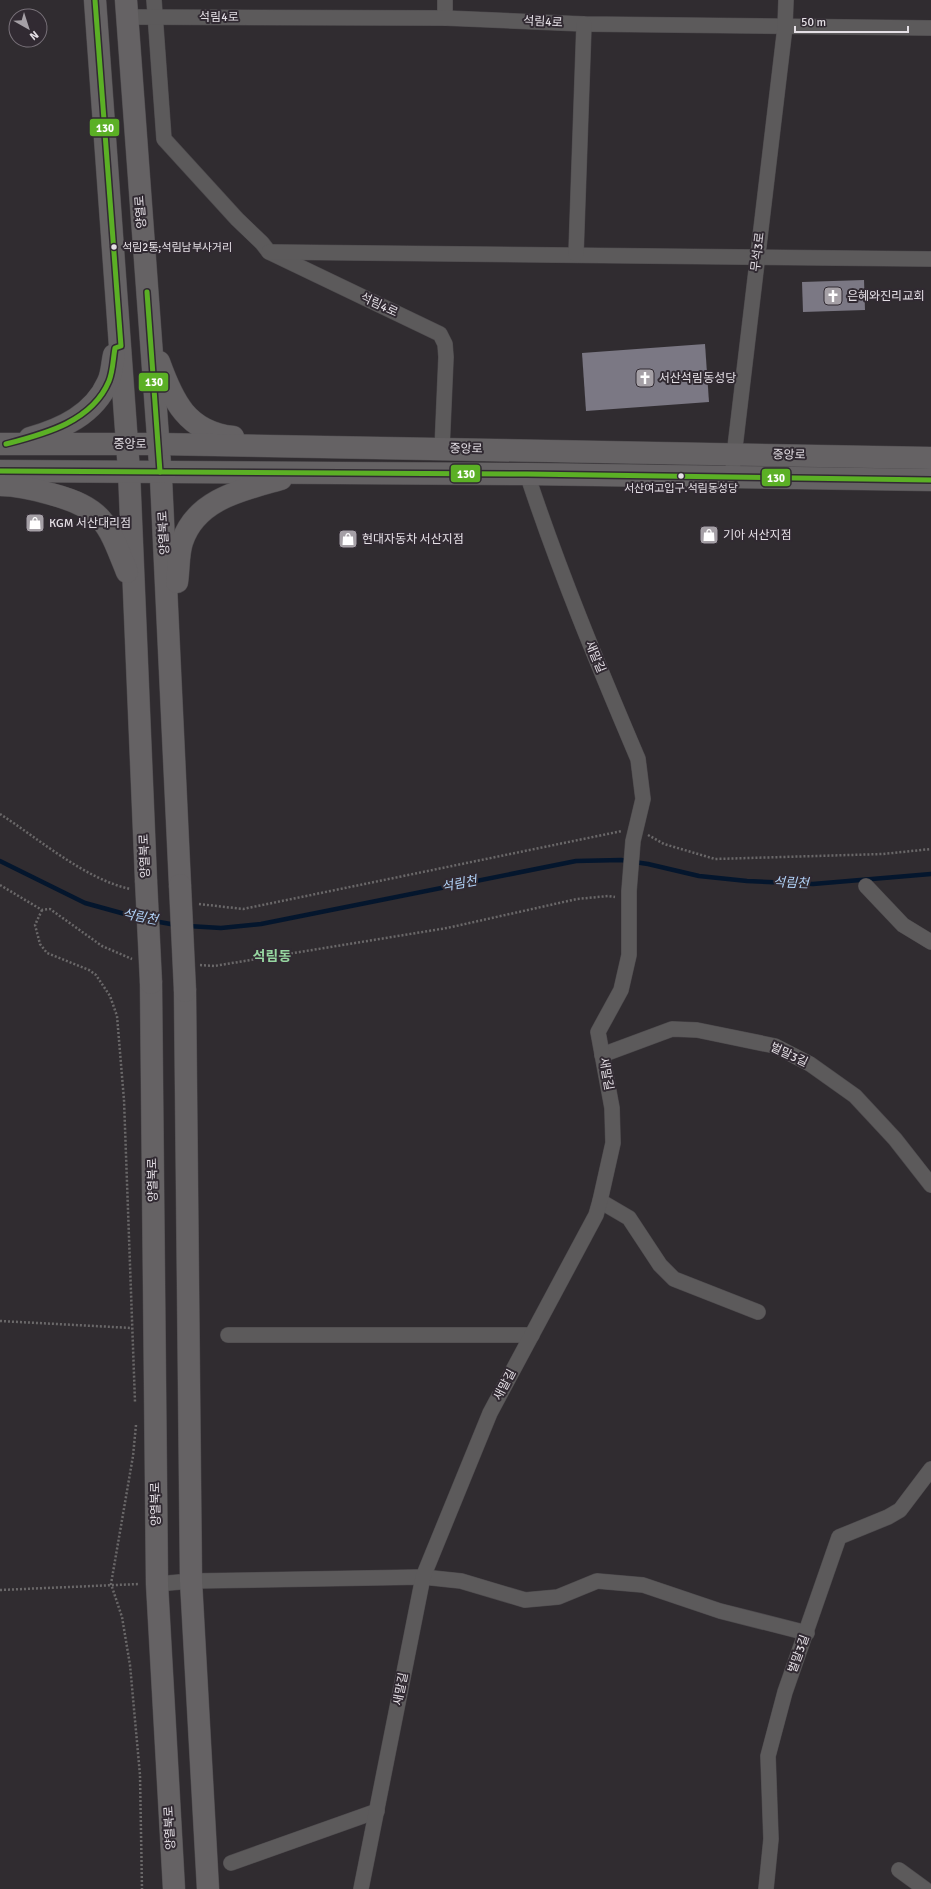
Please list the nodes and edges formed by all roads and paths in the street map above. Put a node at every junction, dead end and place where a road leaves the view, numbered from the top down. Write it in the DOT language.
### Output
graph roads {
  1 [pos="95,0"];
  2 [pos="154,0"];
  3 [pos="445,0"];
  4 [pos="786,0"];
  5 [pos="126,8"];
  6 [pos="155,17"];
  7 [pos="445,18"];
  8 [pos="584,24"];
  9 [pos="784,27"];
  10 [pos="931,28"];
  11 [pos="269,252"];
  12 [pos="576,254"];
  13 [pos="758,257"];
  14 [pos="931,259"];
  15 [pos="151,342"];
  16 [pos="121,346"];
  17 [pos="3,444"];
  18 [pos="126,444"];
  19 [pos="158,444"];
  20 [pos="240,445"];
  21 [pos="442,449"];
  22 [pos="734,454"];
  23 [pos="931,458"];
  24 [pos="0,470"];
  25 [pos="129,471"];
  26 [pos="160,472"];
  27 [pos="310,473"];
  28 [pos="527,474"];
  29 [pos="731,477"];
  30 [pos="931,480"];
  31 [pos="0,485"];
  32 [pos="167,586"];
  33 [pos="134,590"];
  34 [pos="0,814"];
  35 [pos="634,834"];
  36 [pos="931,849"];
  37 [pos="0,885"];
  38 [pos="142,885"];
  39 [pos="866,886"];
  40 [pos="629,895"];
  41 [pos="198,904"];
  42 [pos="42,910"];
  43 [pos="931,942"];
  44 [pos="139,960"];
  45 [pos="193,965"];
  46 [pos="602,1055"];
  47 [pos="931,1185"];
  48 [pos="600,1201"];
  49 [pos="758,1312"];
  50 [pos="0,1321"];
  51 [pos="132,1328"];
  52 [pos="228,1335"];
  53 [pos="532,1335"];
  54 [pos="135,1405"];
  55 [pos="136,1420"];
  56 [pos="931,1469"];
  57 [pos="423,1577"];
  58 [pos="191,1581"];
  59 [pos="111,1584"];
  60 [pos="157,1584"];
  61 [pos="0,1590"];
  62 [pos="807,1633"];
  63 [pos="377,1811"];
  64 [pos="231,1863"];
  65 [pos="899,1870"];
  66 [pos="142,1889"];
  67 [pos="174,1889"];
  68 [pos="208,1889"];
  69 [pos="361,1889"];
  70 [pos="766,1889"];
  71 [pos="925,1889"];
  1 -- 16 [label="main road"];
  2 -- 6 [label="street"];
  3 -- 7 [label="street"];
  4 -- 9 [label="street, 무석3로"];
  5 -- 6 [label="street, 석림4로"];
  5 -- 15 [label="main road, 양열로"];
  6 -- 7 [label="street, 석림4로"];
  6 -- 11 [label="street, 석림4로"];
  7 -- 8 [label="street, 석림4로"];
  8 -- 9 [label="street, 석림4로"];
  8 -- 12 [label="street"];
  9 -- 10 [label="street, 석림4로"];
  9 -- 13 [label="street, 무석3로"];
  11 -- 12 [label="street"];
  11 -- 21 [label="street, 석림4로"];
  12 -- 13 [label="street"];
  13 -- 14 [label="street"];
  13 -- 22 [label="street, 무석3로"];
  15 -- 19 [label="main road, 양열로"];
  15 -- 20 [label="main road"];
  16 -- 17 [label="main road"];
  16 -- 18 [label="main road"];
  17 -- 18 [label="main road, 중앙로"];
  18 -- 19 [label="main road, 중앙로"];
  18 -- 25 [label="main road"];
  19 -- 20 [label="main road, 중앙로"];
  19 -- 26 [label="main road, 양열로"];
  20 -- 21 [label="main road, 중앙로"];
  21 -- 22 [label="main road, 중앙로"];
  22 -- 23 [label="main road, 중앙로"];
  22 -- 29 [label="street, 무석3로"];
  24 -- 25 [label="main road, 중앙로"];
  25 -- 26 [label="main road, 중앙로"];
  25 -- 33 [label="main road, 양열북로"];
  26 -- 27 [label="main road, 중앙로"];
  26 -- 32 [label="main road, 양열북로"];
  27 -- 28 [label="main road, 중앙로"];
  27 -- 32 [label="main road"];
  28 -- 29 [label="main road, 중앙로"];
  28 -- 35 [label="street, 새말길"];
  29 -- 30 [label="main road, 중앙로"];
  31 -- 33 [label="main road"];
  32 -- 58 [label="main road, 양열북로, bridge"];
  33 -- 38 [label="main road, 양열북로"];
  34 -- 38 [label="path"];
  35 -- 36 [label="path"];
  35 -- 40 [label="street, 새말길"];
  35 -- 41 [label="path"];
  37 -- 42 [label="path"];
  38 -- 60 [label="main road, 양열북로, bridge"];
  39 -- 43 [label="street"];
  40 -- 45 [label="path"];
  40 -- 46 [label="street, 새말길"];
  42 -- 44 [label="path"];
  42 -- 51 [label="path"];
  46 -- 47 [label="street, 벌말3길"];
  46 -- 48 [label="street, 새말길"];
  48 -- 49 [label="street"];
  48 -- 53 [label="street, 새말길"];
  50 -- 51 [label="path"];
  51 -- 54 [label="path"];
  52 -- 53 [label="street"];
  53 -- 57 [label="street, 새말길"];
  55 -- 59 [label="path"];
  56 -- 62 [label="street, 벌말3길"];
  57 -- 58 [label="street"];
  57 -- 62 [label="street"];
  57 -- 63 [label="street, 새말길"];
  58 -- 60 [label="street"];
  58 -- 68 [label="main road, 양열북로"];
  59 -- 60 [label="path"];
  59 -- 61 [label="path"];
  59 -- 66 [label="path"];
  60 -- 67 [label="main road, 양열북로"];
  62 -- 70 [label="street, 벌말3길"];
  63 -- 64 [label="street"];
  63 -- 69 [label="street, 새말길"];
  65 -- 71 [label="street"];
}
